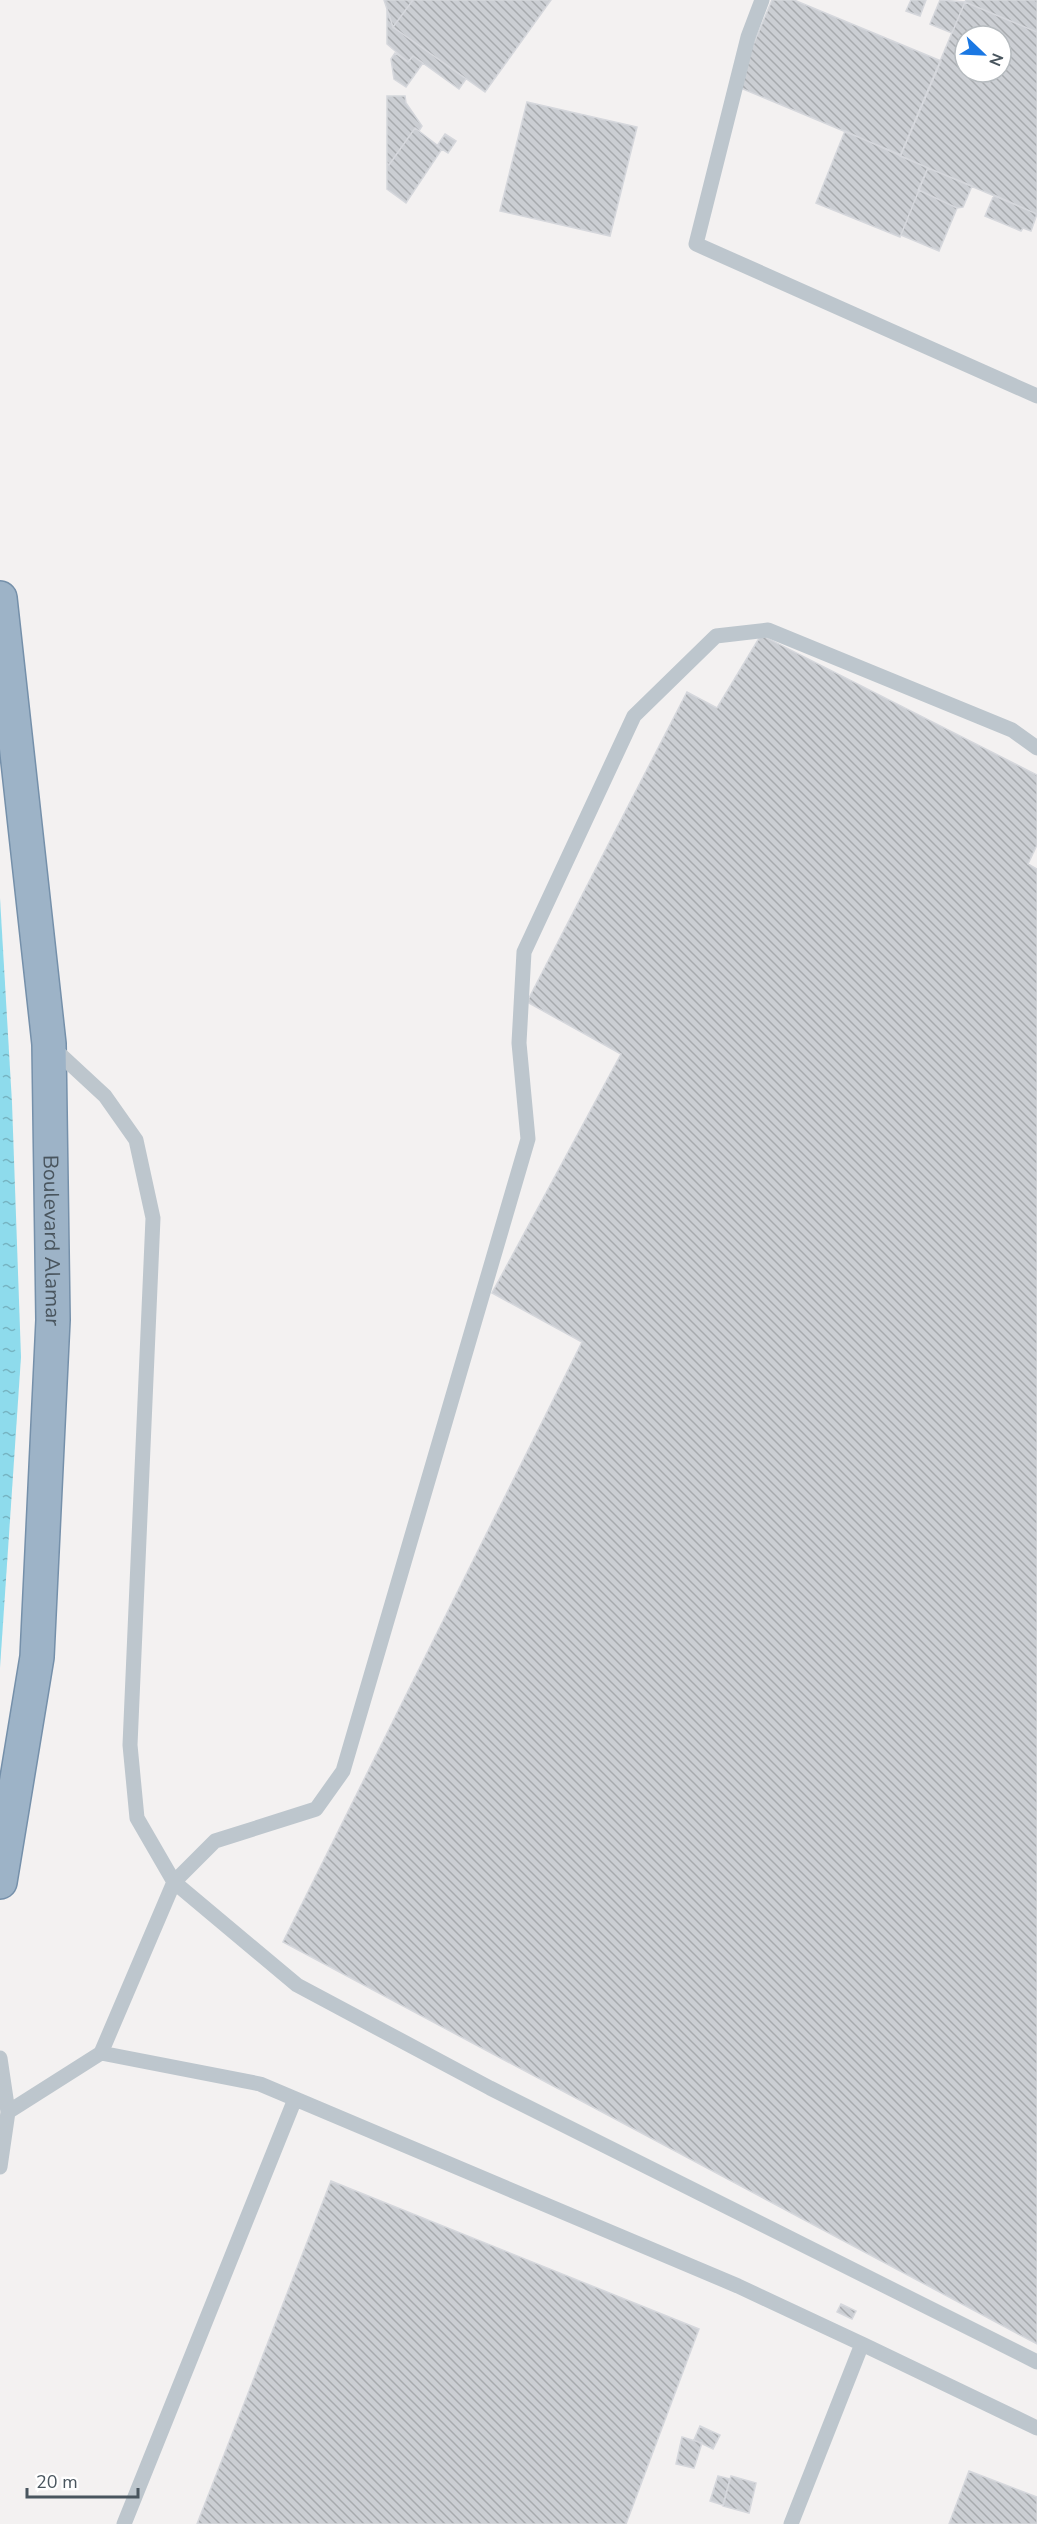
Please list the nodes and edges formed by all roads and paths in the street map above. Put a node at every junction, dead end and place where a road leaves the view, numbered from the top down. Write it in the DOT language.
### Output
graph roads {
  1 [pos="762,0"];
  2 [pos="1037,396"];
  3 [pos="0,598"];
  4 [pos="1037,748"];
  5 [pos="49,1044"];
  6 [pos="0,1882"];
  7 [pos="174,1882"];
  8 [pos="101,2053"];
  9 [pos="0,2058"];
  10 [pos="295,2099"];
  11 [pos="8,2112"];
  12 [pos="0,2167"];
  13 [pos="862,2344"];
  14 [pos="1037,2361"];
  15 [pos="1037,2428"];
  16 [pos="124,2524"];
  17 [pos="791,2524"];
  1 -- 2 [label="lane"];
  3 -- 5 [label="highway, Boulevard Alamar"];
  4 -- 7 [label="lane"];
  5 -- 6 [label="highway, Boulevard Alamar"];
  5 -- 7 [label="lane"];
  7 -- 8 [label="lane"];
  7 -- 14 [label="lane"];
  8 -- 10 [label="lane"];
  8 -- 11 [label="lane"];
  9 -- 11 [label="lane"];
  10 -- 13 [label="lane"];
  10 -- 16 [label="lane"];
  11 -- 12 [label="lane"];
  13 -- 15 [label="lane"];
  13 -- 17 [label="lane"];
}
